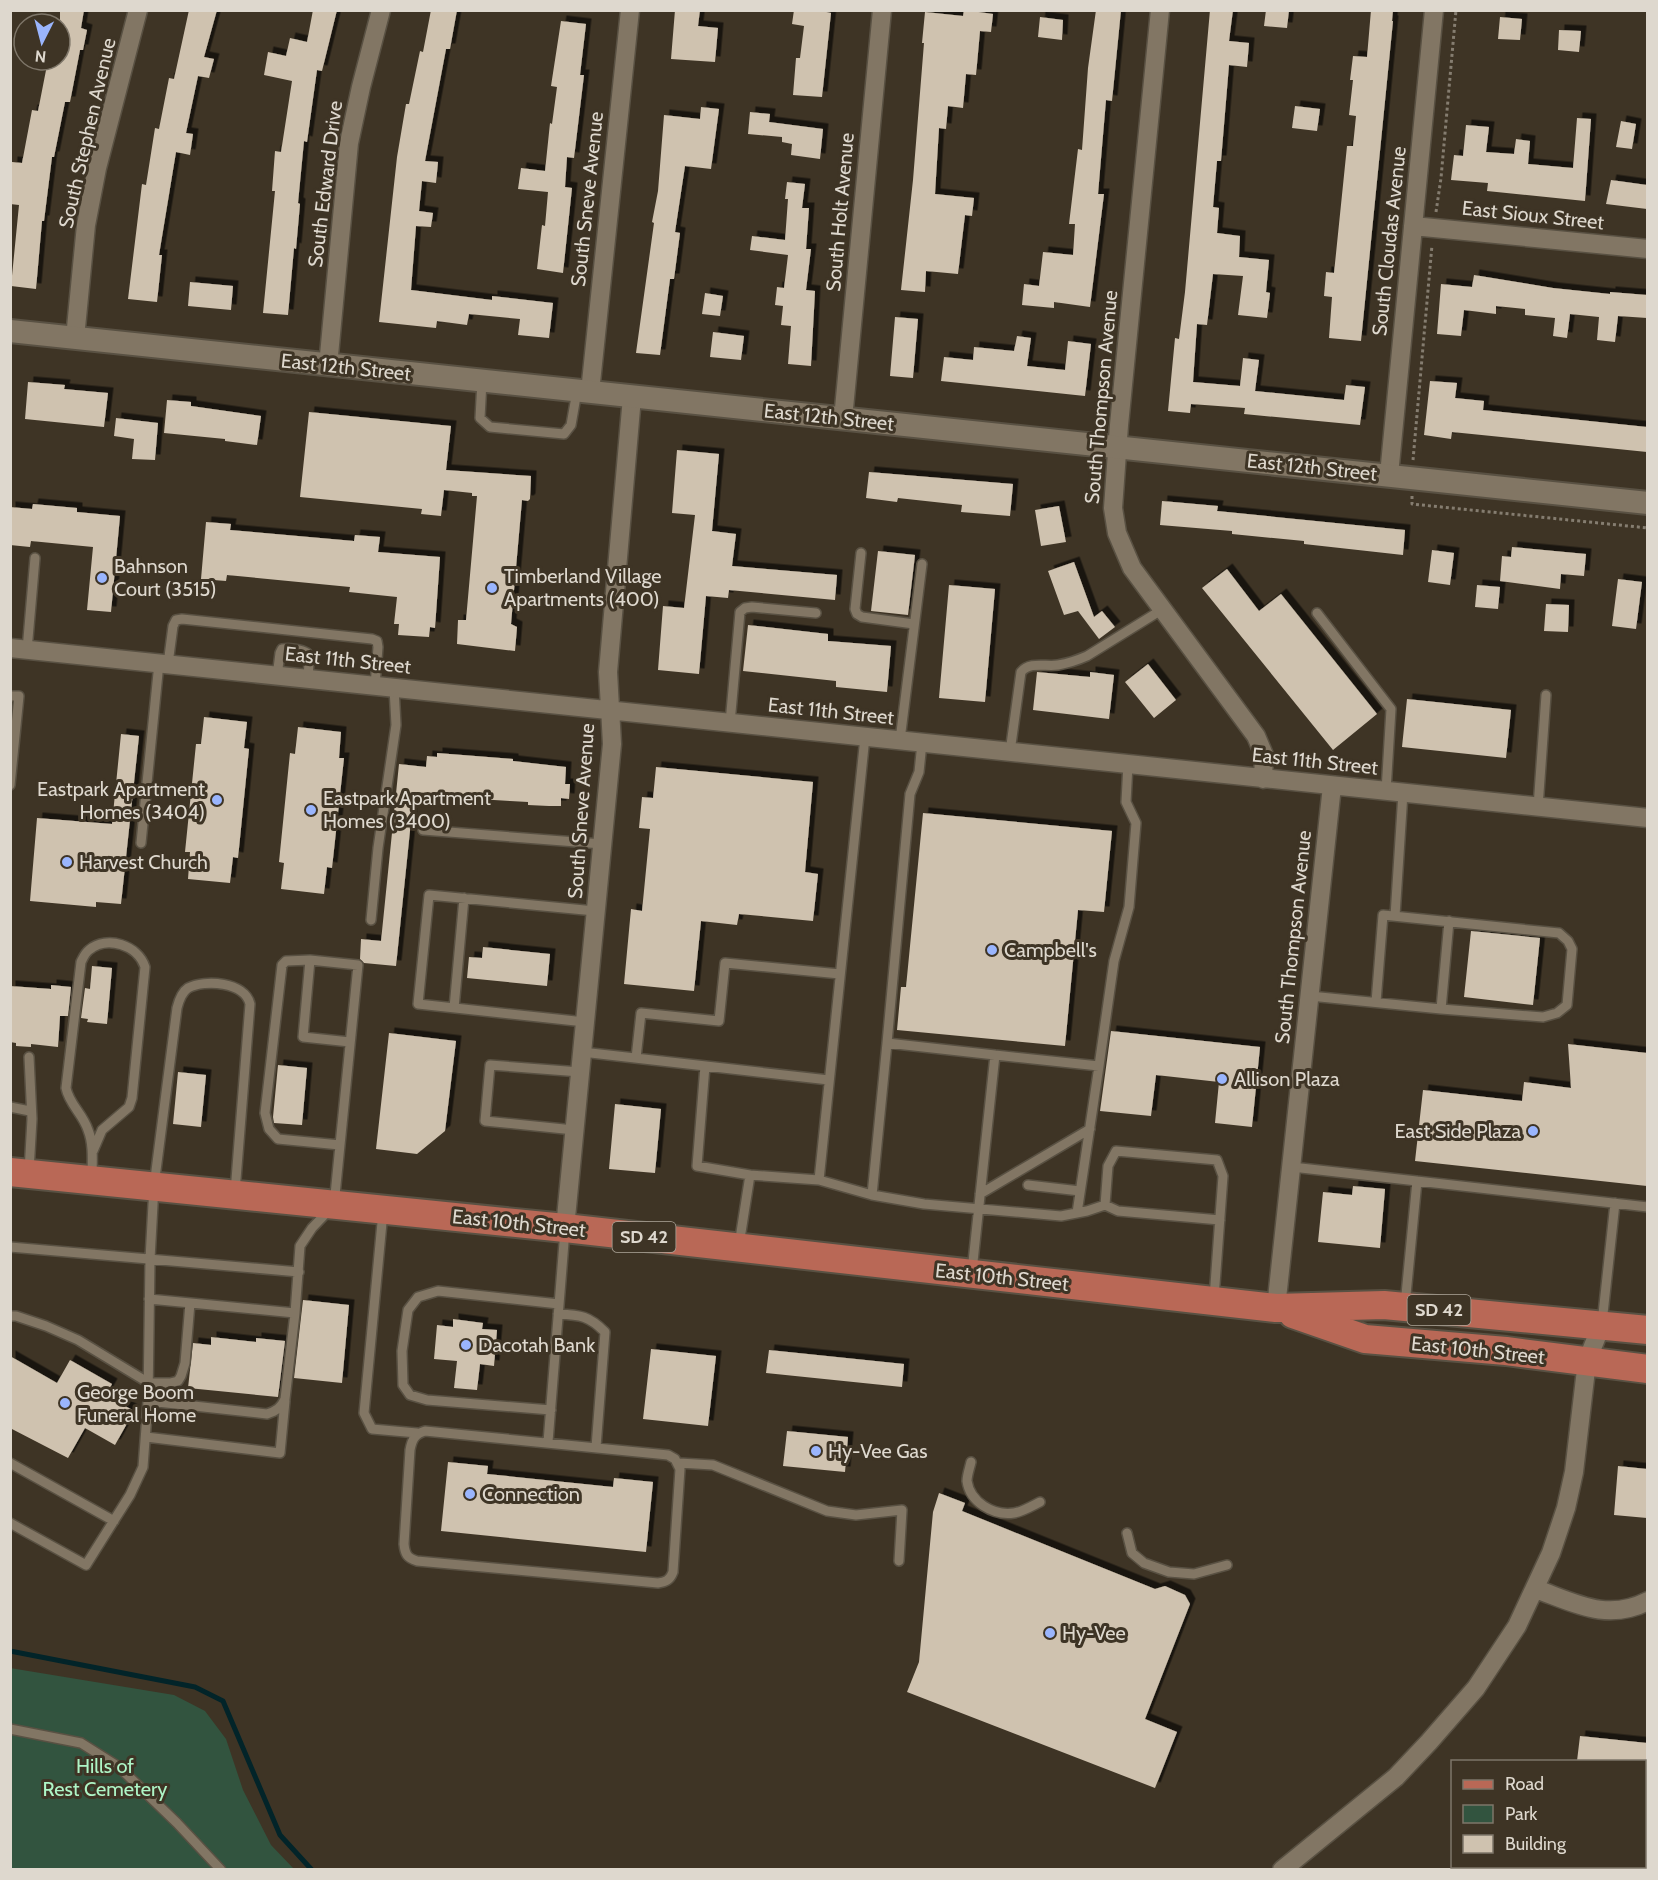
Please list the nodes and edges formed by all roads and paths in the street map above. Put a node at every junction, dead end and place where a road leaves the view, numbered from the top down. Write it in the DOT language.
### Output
graph roads {
  1 [pos="138,10"];
  2 [pos="381,10"];
  3 [pos="630,10"];
  4 [pos="882,10"];
  5 [pos="1160,10"];
  6 [pos="1434,10"];
  7 [pos="1456,10"];
  8 [pos="1413,226"];
  9 [pos="1433,228"];
  10 [pos="1647,249"];
  11 [pos="10,331"];
  12 [pos="75,338"];
  13 [pos="328,366"];
  14 [pos="482,381"];
  15 [pos="584,391"];
  16 [pos="632,397"];
  17 [pos="843,419"];
  18 [pos="1117,446"];
  19 [pos="1389,475"];
  20 [pos="1412,477"];
  21 [pos="1647,503"];
  22 [pos="1647,528"];
  23 [pos="861,553"];
  24 [pos="35,558"];
  25 [pos="922,564"];
  26 [pos="1163,609"];
  27 [pos="816,613"];
  28 [pos="1317,613"];
  29 [pos="914,624"];
  30 [pos="296,631"];
  31 [pos="19,649"];
  32 [pos="294,650"];
  33 [pos="164,664"];
  34 [pos="277,676"];
  35 [pos="308,679"];
  36 [pos="375,686"];
  37 [pos="394,688"];
  38 [pos="1546,695"];
  39 [pos="10,696"];
  40 [pos="610,710"];
  41 [pos="730,723"];
  42 [pos="865,737"];
  43 [pos="900,740"];
  44 [pos="922,743"];
  45 [pos="1011,752"];
  46 [pos="1128,764"];
  47 [pos="1263,779"];
  48 [pos="10,785"];
  49 [pos="1332,786"];
  50 [pos="1394,792"];
  51 [pos="1538,807"];
  52 [pos="1647,818"];
  53 [pos="423,830"];
  54 [pos="141,843"];
  55 [pos="602,844"];
  56 [pos="464,898"];
  57 [pos="596,910"];
  58 [pos="1395,916"];
  59 [pos="371,920"];
  60 [pos="1449,921"];
  61 [pos="310,960"];
  62 [pos="840,974"];
  63 [pos="1310,996"];
  64 [pos="1376,1002"];
  65 [pos="454,1008"];
  66 [pos="1441,1008"];
  67 [pos="585,1022"];
  68 [pos="350,1042"];
  69 [pos="886,1043"];
  70 [pos="582,1052"];
  71 [pos="994,1055"];
  72 [pos="29,1057"];
  73 [pos="636,1058"];
  74 [pos="705,1066"];
  75 [pos="1099,1066"];
  76 [pos="580,1072"];
  77 [pos="829,1080"];
  78 [pos="10,1107"];
  79 [pos="30,1111"];
  80 [pos="1090,1129"];
  81 [pos="574,1130"];
  82 [pos="340,1145"];
  83 [pos="93,1151"];
  84 [pos="1292,1167"];
  85 [pos="20,1173"];
  86 [pos="750,1175"];
  87 [pos="92,1180"];
  88 [pos="819,1180"];
  89 [pos="1417,1181"];
  90 [pos="1028,1185"];
  91 [pos="154,1186"];
  92 [pos="1080,1191"];
  93 [pos="234,1194"];
  94 [pos="980,1194"];
  95 [pos="872,1195"];
  96 [pos="1615,1203"];
  97 [pos="334,1205"];
  98 [pos="1105,1205"];
  99 [pos="1647,1207"];
  100 [pos="383,1210"];
  101 [pos="978,1210"];
  102 [pos="1077,1213"];
  103 [pos="1220,1220"];
  104 [pos="565,1228"];
  105 [pos="10,1247"];
  106 [pos="738,1247"];
  107 [pos="150,1259"];
  108 [pos="299,1272"];
  109 [pos="971,1274"];
  110 [pos="149,1299"];
  111 [pos="1214,1301"];
  112 [pos="190,1303"];
  113 [pos="559,1304"];
  114 [pos="1405,1307"];
  115 [pos="1276,1308"];
  116 [pos="295,1313"];
  117 [pos="558,1314"];
  118 [pos="10,1316"];
  119 [pos="1602,1326"];
  120 [pos="1647,1330"];
  121 [pos="1587,1361"];
  122 [pos="1647,1369"];
  123 [pos="149,1383"];
  124 [pos="285,1399"];
  125 [pos="148,1401"];
  126 [pos="551,1410"];
  127 [pos="417,1433"];
  128 [pos="146,1437"];
  129 [pos="548,1442"];
  130 [pos="597,1447"];
  131 [pos="971,1462"];
  132 [pos="10,1463"];
  133 [pos="679,1463"];
  134 [pos="1040,1502"];
  135 [pos="114,1521"];
  136 [pos="10,1523"];
  137 [pos="1127,1533"];
  138 [pos="899,1561"];
  139 [pos="1227,1565"];
  140 [pos="1536,1589"];
  141 [pos="1647,1601"];
  142 [pos="10,1729"];
  143 [pos="221,1869"];
  144 [pos="1282,1869"];
  1 -- 12 [label="street, South Stephen Avenue"];
  2 -- 13 [label="street, South Edward Drive"];
  3 -- 15 [label="street, South Sneve Avenue"];
  4 -- 17 [label="street, South Holt Avenue"];
  5 -- 18 [label="street, South Thompson Avenue"];
  6 -- 8 [label="street, South Cloudas Avenue"];
  7 -- 9 [label="path"];
  8 -- 9 [label="street, East Sioux Street"];
  8 -- 19 [label="street, South Cloudas Avenue"];
  9 -- 10 [label="street, East Sioux Street"];
  9 -- 20 [label="path"];
  11 -- 12 [label="street, East 12th Street"];
  12 -- 13 [label="street, East 12th Street"];
  13 -- 14 [label="street, East 12th Street"];
  14 -- 15 [label="street, East 12th Street"];
  14 -- 15 [label="lane"];
  15 -- 16 [label="street, East 12th Street"];
  16 -- 17 [label="street, East 12th Street"];
  16 -- 40 [label="street, South Sneve Avenue"];
  17 -- 18 [label="street, East 12th Street"];
  18 -- 19 [label="street, East 12th Street"];
  18 -- 26 [label="street, South Thompson Avenue"];
  19 -- 20 [label="street, East 12th Street"];
  20 -- 21 [label="street, East 12th Street"];
  20 -- 22 [label="path"];
  23 -- 29 [label="lane"];
  24 -- 31 [label="lane"];
  25 -- 29 [label="lane"];
  26 -- 45 [label="lane"];
  26 -- 47 [label="street, South Thompson Avenue"];
  27 -- 41 [label="lane"];
  28 -- 50 [label="lane"];
  29 -- 43 [label="lane"];
  30 -- 32 [label="lane"];
  30 -- 33 [label="lane"];
  30 -- 36 [label="lane"];
  31 -- 33 [label="street, East 11th Street"];
  32 -- 34 [label="lane"];
  32 -- 35 [label="lane"];
  33 -- 34 [label="street, East 11th Street"];
  33 -- 54 [label="lane"];
  34 -- 35 [label="street, East 11th Street"];
  35 -- 36 [label="street, East 11th Street"];
  36 -- 37 [label="street, East 11th Street"];
  37 -- 40 [label="street, East 11th Street"];
  37 -- 59 [label="lane"];
  38 -- 51 [label="lane"];
  39 -- 48 [label="lane"];
  40 -- 41 [label="street, East 11th Street"];
  40 -- 55 [label="street, South Sneve Avenue"];
  41 -- 42 [label="street, East 11th Street"];
  42 -- 43 [label="street, East 11th Street"];
  42 -- 62 [label="lane"];
  43 -- 44 [label="street, East 11th Street"];
  44 -- 45 [label="street, East 11th Street"];
  44 -- 69 [label="lane"];
  45 -- 46 [label="street, East 11th Street"];
  46 -- 47 [label="street, East 11th Street"];
  46 -- 75 [label="lane"];
  47 -- 49 [label="street, East 11th Street"];
  49 -- 50 [label="street, East 11th Street"];
  49 -- 63 [label="street, South Thompson Avenue"];
  50 -- 51 [label="street, East 11th Street"];
  50 -- 58 [label="lane"];
  51 -- 52 [label="street, East 11th Street"];
  53 -- 55 [label="lane"];
  55 -- 57 [label="street, South Sneve Avenue"];
  56 -- 57 [label="lane"];
  56 -- 65 [label="lane"];
  56 -- 65 [label="lane"];
  57 -- 67 [label="street, South Sneve Avenue"];
  58 -- 60 [label="lane"];
  58 -- 64 [label="lane"];
  60 -- 66 [label="lane"];
  60 -- 66 [label="lane"];
  61 -- 68 [label="lane"];
  61 -- 68 [label="lane"];
  61 -- 82 [label="lane"];
  62 -- 73 [label="lane"];
  62 -- 77 [label="lane"];
  63 -- 64 [label="lane"];
  63 -- 84 [label="street, South Thompson Avenue"];
  64 -- 66 [label="lane"];
  65 -- 67 [label="lane"];
  67 -- 70 [label="street, South Sneve Avenue"];
  68 -- 82 [label="lane"];
  69 -- 71 [label="lane"];
  69 -- 95 [label="lane"];
  70 -- 73 [label="lane"];
  70 -- 76 [label="street, South Sneve Avenue"];
  71 -- 75 [label="lane"];
  71 -- 94 [label="lane"];
  72 -- 79 [label="lane"];
  73 -- 74 [label="lane"];
  74 -- 77 [label="lane"];
  74 -- 86 [label="lane"];
  75 -- 80 [label="lane"];
  76 -- 81 [label="street, South Sneve Avenue"];
  76 -- 81 [label="lane"];
  77 -- 88 [label="lane"];
  78 -- 79 [label="lane"];
  79 -- 85 [label="lane"];
  80 -- 92 [label="lane"];
  80 -- 94 [label="lane"];
  81 -- 104 [label="street, South Sneve Avenue"];
  82 -- 97 [label="lane"];
  83 -- 83 [label="lane"];
  83 -- 87 [label="lane"];
  84 -- 89 [label="lane"];
  84 -- 115 [label="street, South Thompson Avenue"];
  85 -- 87 [label="main road, East 10th Street / SD 42"];
  86 -- 88 [label="lane"];
  86 -- 106 [label="lane"];
  87 -- 91 [label="main road, East 10th Street / SD 42"];
  88 -- 95 [label="lane"];
  89 -- 96 [label="lane"];
  89 -- 114 [label="lane"];
  90 -- 92 [label="lane"];
  91 -- 93 [label="main road, East 10th Street / SD 42"];
  91 -- 93 [label="lane"];
  91 -- 107 [label="lane"];
  92 -- 102 [label="lane"];
  93 -- 97 [label="main road, East 10th Street / SD 42"];
  94 -- 101 [label="lane"];
  95 -- 101 [label="lane"];
  96 -- 99 [label="lane"];
  96 -- 119 [label="lane"];
  97 -- 100 [label="main road, East 10th Street / SD 42"];
  97 -- 108 [label="lane"];
  98 -- 102 [label="lane"];
  98 -- 103 [label="lane"];
  98 -- 103 [label="lane"];
  100 -- 104 [label="main road, East 10th Street / SD 42"];
  100 -- 127 [label="lane"];
  101 -- 102 [label="lane"];
  101 -- 109 [label="lane"];
  103 -- 111 [label="lane"];
  104 -- 106 [label="main road, East 10th Street / SD 42"];
  104 -- 113 [label="lane"];
  105 -- 107 [label="lane"];
  106 -- 109 [label="main road, East 10th Street / SD 42"];
  107 -- 108 [label="lane"];
  107 -- 110 [label="lane"];
  108 -- 116 [label="lane"];
  109 -- 111 [label="main road, East 10th Street / SD 42"];
  110 -- 112 [label="lane"];
  110 -- 123 [label="lane"];
  111 -- 115 [label="main road, East 10th Street / SD 42"];
  112 -- 116 [label="lane"];
  112 -- 123 [label="lane"];
  113 -- 117 [label="lane"];
  113 -- 126 [label="lane"];
  114 -- 115 [label="main road, East 10th Street / SD 42"];
  114 -- 119 [label="main road, East 10th Street / SD 42"];
  115 -- 121 [label="main road, East 10th Street / SD 42"];
  116 -- 124 [label="lane"];
  117 -- 126 [label="lane"];
  117 -- 130 [label="lane"];
  118 -- 123 [label="lane"];
  119 -- 120 [label="main road, East 10th Street / SD 42"];
  119 -- 121 [label="street"];
  121 -- 122 [label="main road, East 10th Street / SD 42"];
  121 -- 140 [label="street"];
  123 -- 125 [label="lane"];
  124 -- 125 [label="lane"];
  124 -- 128 [label="lane"];
  125 -- 128 [label="lane"];
  126 -- 129 [label="lane"];
  127 -- 129 [label="lane"];
  127 -- 133 [label="lane"];
  128 -- 135 [label="lane"];
  129 -- 130 [label="lane"];
  130 -- 133 [label="lane"];
  131 -- 134 [label="lane"];
  132 -- 135 [label="lane"];
  133 -- 138 [label="lane"];
  135 -- 136 [label="lane"];
  137 -- 139 [label="lane"];
  140 -- 141 [label="street"];
  140 -- 144 [label="street"];
  142 -- 143 [label="lane"];
}
